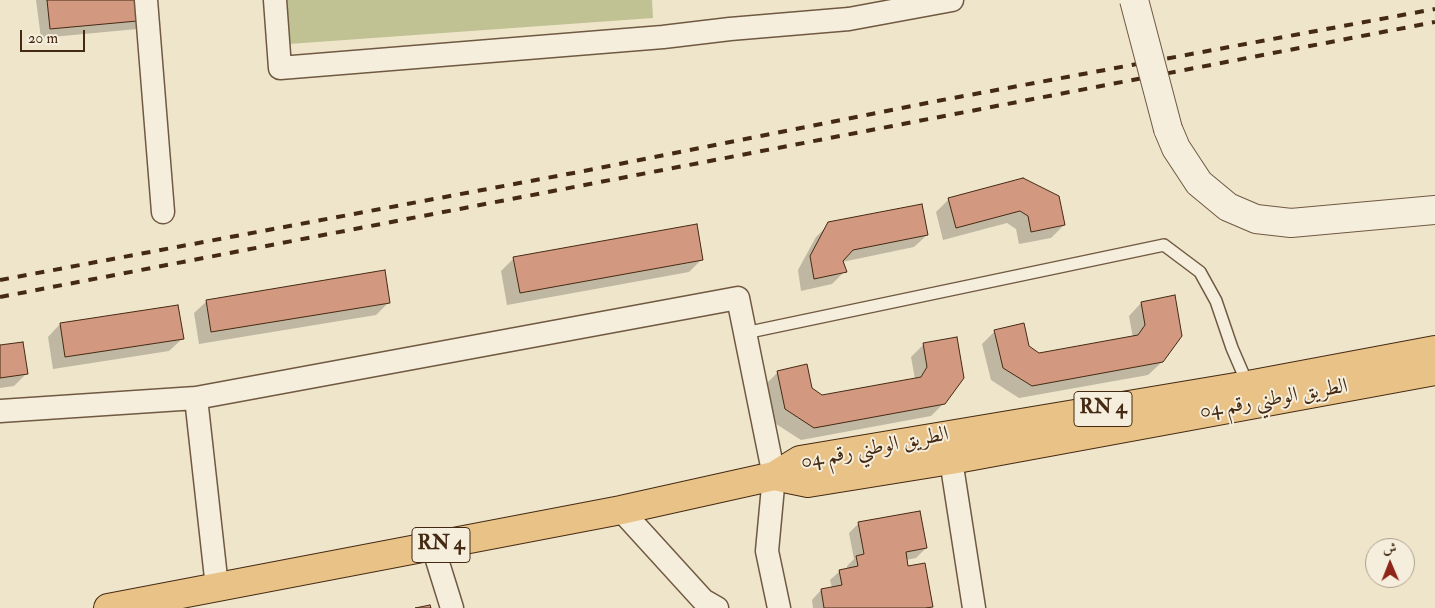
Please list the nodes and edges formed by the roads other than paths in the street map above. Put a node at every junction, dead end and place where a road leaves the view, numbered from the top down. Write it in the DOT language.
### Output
graph roads {
  1 [pos="146,0"];
  2 [pos="275,0"];
  3 [pos="952,0"];
  4 [pos="1134,0"];
  5 [pos="1435,210"];
  6 [pos="163,212"];
  7 [pos="745,333"];
  8 [pos="1435,350"];
  9 [pos="1435,371"];
  10 [pos="1248,385"];
  11 [pos="196,398"];
  12 [pos="0,411"];
  13 [pos="951,460"];
  14 [pos="774,476"];
  15 [pos="621,510"];
  16 [pos="434,547"];
  17 [pos="217,587"];
  18 [pos="108,608"];
  19 [pos="452,608"];
  20 [pos="716,608"];
  21 [pos="779,608"];
  22 [pos="974,608"];
  1 -- 6 [label="street"];
  2 -- 3 [label="street"];
  4 -- 5 [label="street, bridge"];
  7 -- 10 [label="lane"];
  7 -- 11 [label="street"];
  7 -- 14 [label="street"];
  8 -- 10 [label="main road, الطريق الوطني رقم 04 / RN 4"];
  9 -- 13 [label="main road, الطريق الوطني رقم 04 / RN 4"];
  10 -- 14 [label="main road, الطريق الوطني رقم 04 / RN 4"];
  11 -- 12 [label="street"];
  11 -- 17 [label="street"];
  13 -- 14 [label="main road, الطريق الوطني رقم 04 / RN 4"];
  13 -- 22 [label="street"];
  14 -- 15 [label="main road, RN 4"];
  14 -- 21 [label="street"];
  15 -- 16 [label="main road, RN 4"];
  15 -- 20 [label="street"];
  16 -- 17 [label="main road, RN 4"];
  16 -- 19 [label="street"];
  17 -- 18 [label="main road, RN 4"];
}
